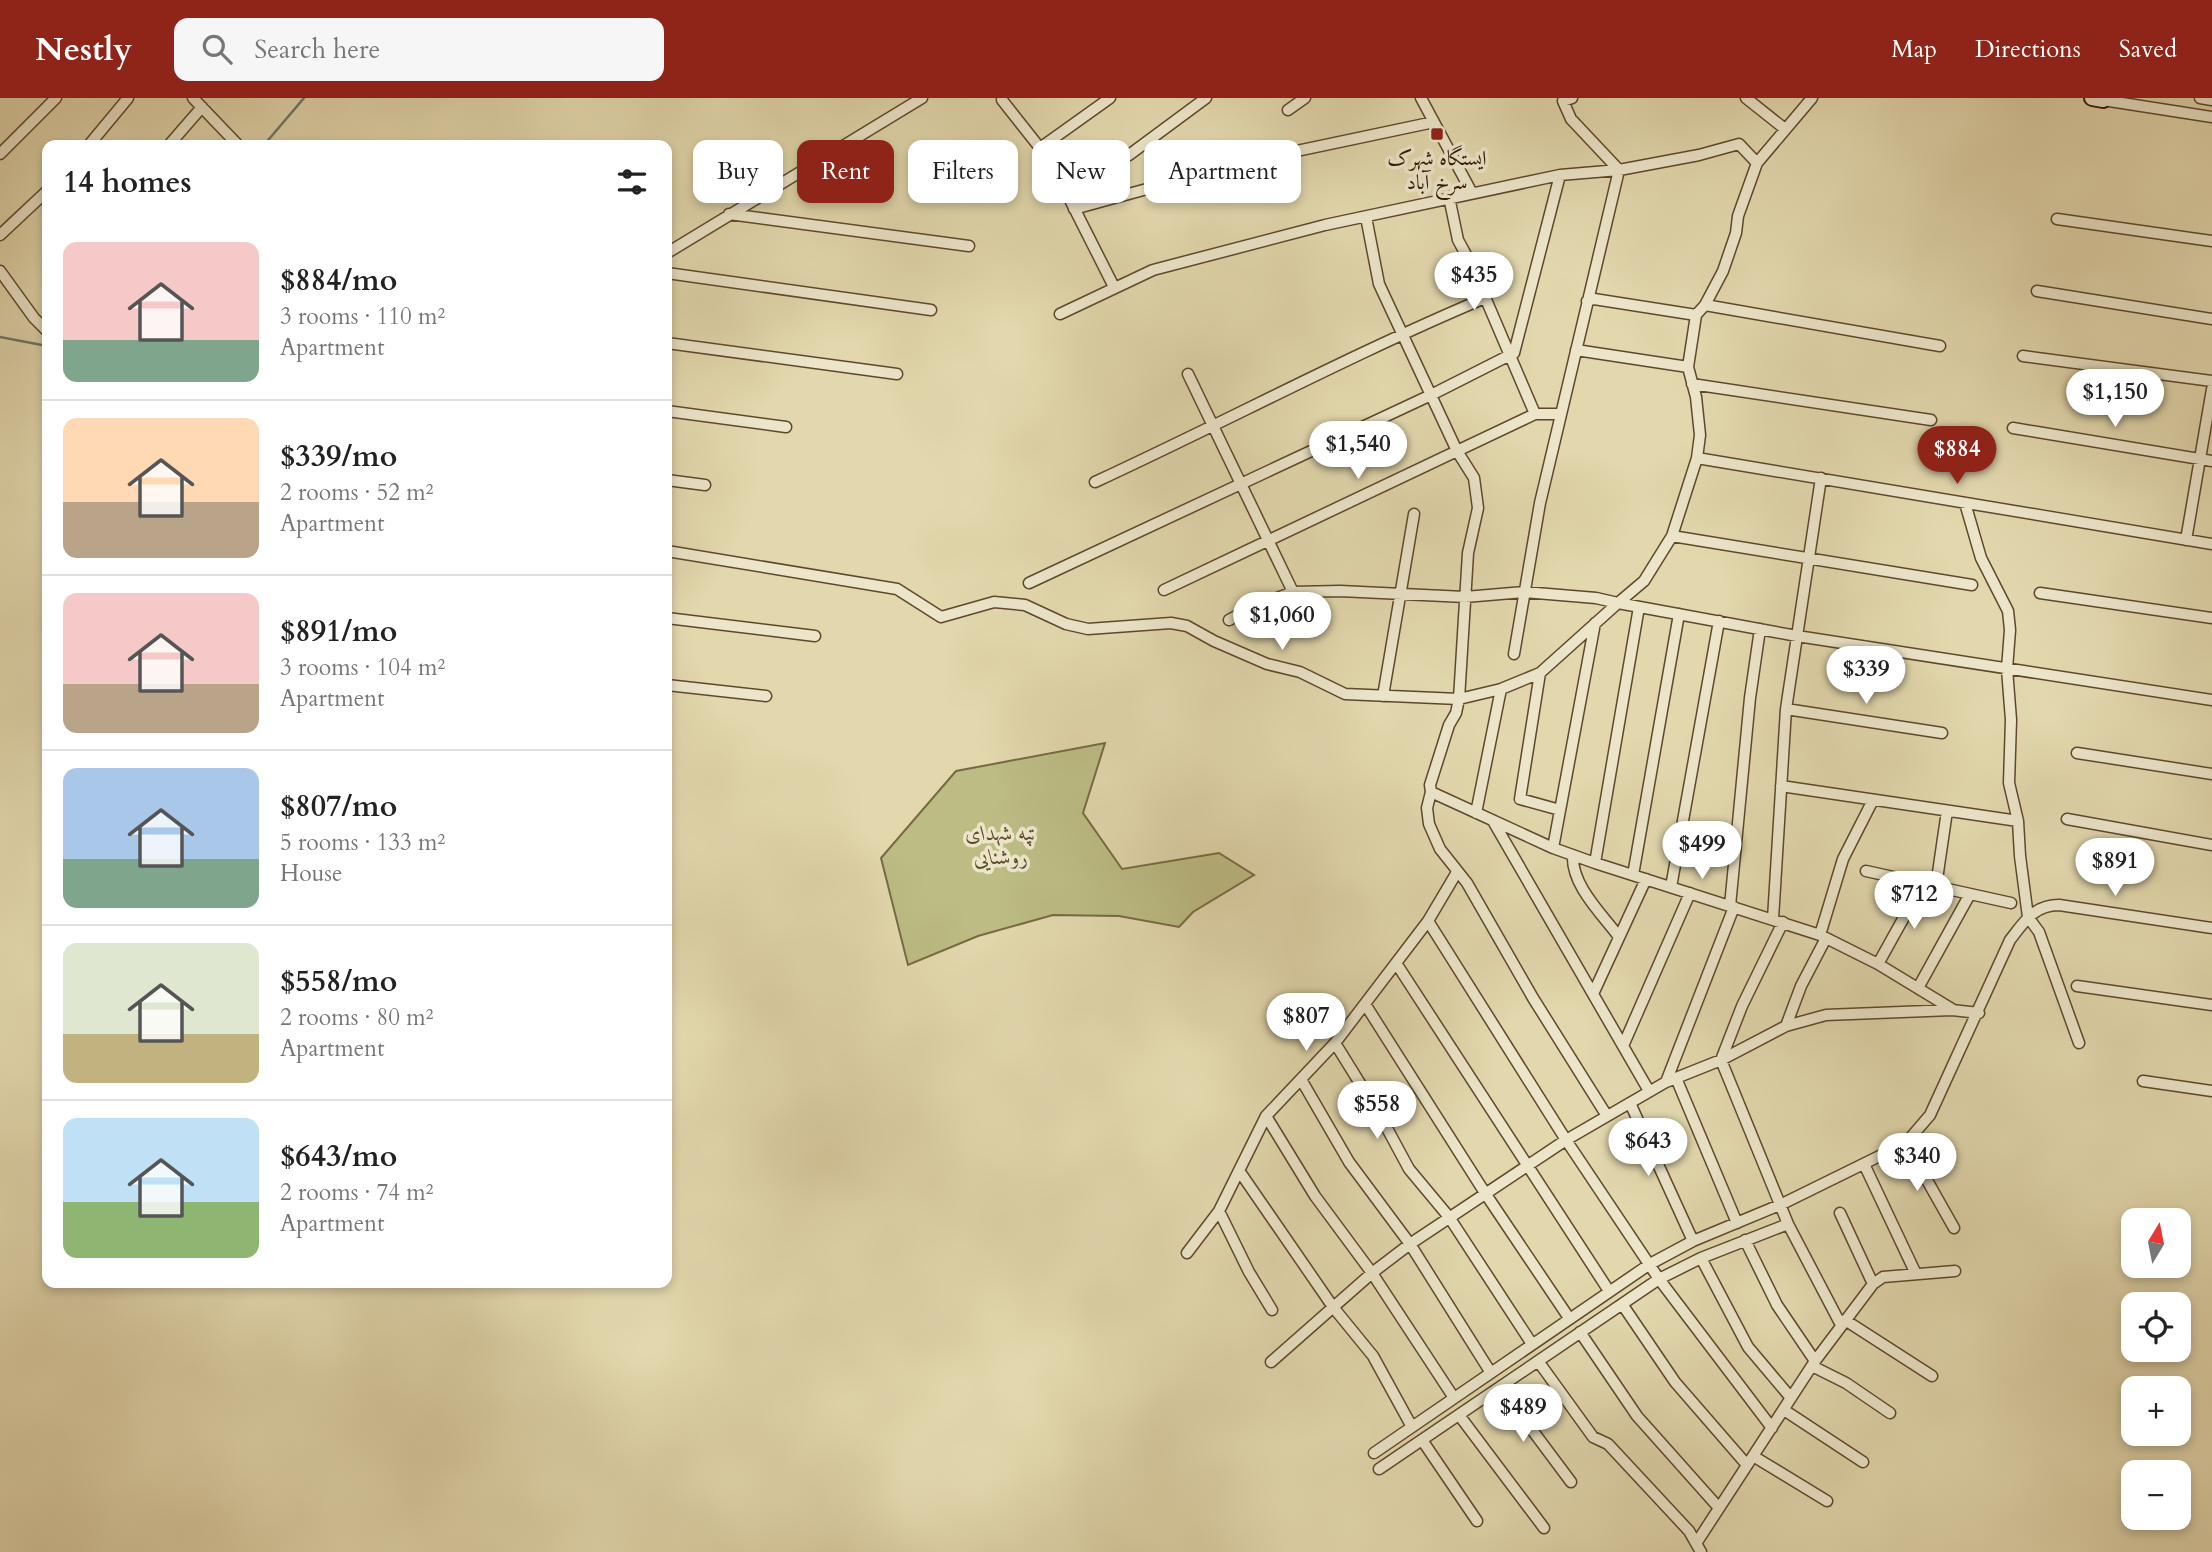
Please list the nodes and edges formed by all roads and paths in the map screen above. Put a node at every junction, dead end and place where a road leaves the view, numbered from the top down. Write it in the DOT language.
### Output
graph roads {
  1 [pos="55,98"];
  2 [pos="128,98"];
  3 [pos="193,98"];
  4 [pos="922,98"];
  5 [pos="1110,98"];
  6 [pos="1206,98"];
  7 [pos="1305,98"];
  8 [pos="1421,98"];
  9 [pos="1572,98"];
  10 [pos="1746,98"];
  11 [pos="1812,98"];
  12 [pos="2200,98"];
  13 [pos="2099,99"];
  14 [pos="1002,100"];
  15 [pos="2212,100"];
  16 [pos="202,107"];
  17 [pos="1289,110"];
  18 [pos="2212,117"];
  19 [pos="1434,121"];
  20 [pos="1785,129"];
  21 [pos="93,140"];
  22 [pos="173,140"];
  23 [pos="233,140"];
  24 [pos="1034,140"];
  25 [pos="1051,140"];
  26 [pos="0,154"];
  27 [pos="1130,154"];
  28 [pos="1758,163"];
  29 [pos="1619,170"];
  30 [pos="1560,175"];
  31 [pos="1472,193"];
  32 [pos="42,196"];
  33 [pos="1448,197"];
  34 [pos="1071,203"];
  35 [pos="1074,209"];
  36 [pos="729,214"];
  37 [pos="1366,217"];
  38 [pos="2057,219"];
  39 [pos="0,235"];
  40 [pos="2212,242"];
  41 [pos="970,246"];
  42 [pos="672,250"];
  43 [pos="0,271"];
  44 [pos="672,274"];
  45 [pos="1114,287"];
  46 [pos="2037,291"];
  47 [pos="1485,298"];
  48 [pos="1587,301"];
  49 [pos="1705,305"];
  50 [pos="931,310"];
  51 [pos="1060,314"];
  52 [pos="1696,315"];
  53 [pos="2212,319"];
  54 [pos="42,326"];
  55 [pos="1403,333"];
  56 [pos="672,344"];
  57 [pos="1940,346"];
  58 [pos="1576,350"];
  59 [pos="1509,356"];
  60 [pos="2023,356"];
  61 [pos="1688,367"];
  62 [pos="897,374"];
  63 [pos="1188,374"];
  64 [pos="2212,381"];
  65 [pos="1692,384"];
  66 [pos="2212,390"];
  67 [pos="1431,395"];
  68 [pos="672,412"];
  69 [pos="1535,414"];
  70 [pos="1561,414"];
  71 [pos="1931,420"];
  72 [pos="786,427"];
  73 [pos="1213,427"];
  74 [pos="2013,428"];
  75 [pos="1457,451"];
  76 [pos="1697,458"];
  77 [pos="2199,459"];
  78 [pos="2212,461"];
  79 [pos="1821,478"];
  80 [pos="672,481"];
  81 [pos="1095,482"];
  82 [pos="1240,484"];
  83 [pos="705,485"];
  84 [pos="1965,503"];
  85 [pos="1414,514"];
  86 [pos="1672,536"];
  87 [pos="2186,540"];
  88 [pos="1267,541"];
  89 [pos="2212,544"];
  90 [pos="672,552"];
  91 [pos="1809,559"];
  92 [pos="1029,583"];
  93 [pos="1972,585"];
  94 [pos="1164,590"];
  95 [pos="1293,592"];
  96 [pos="1524,592"];
  97 [pos="2040,593"];
  98 [pos="1401,594"];
  99 [pos="1465,597"];
  100 [pos="1618,603"];
  101 [pos="1639,607"];
  102 [pos="1679,614"];
  103 [pos="2212,618"];
  104 [pos="672,619"];
  105 [pos="1229,620"];
  106 [pos="1719,621"];
  107 [pos="1595,623"];
  108 [pos="1760,629"];
  109 [pos="814,636"];
  110 [pos="1797,636"];
  111 [pos="1514,654"];
  112 [pos="2007,669"];
  113 [pos="1540,673"];
  114 [pos="672,685"];
  115 [pos="1501,689"];
  116 [pos="766,696"];
  117 [pos="1383,696"];
  118 [pos="1459,699"];
  119 [pos="2212,700"];
  120 [pos="1786,709"];
  121 [pos="1942,733"];
  122 [pos="2077,753"];
  123 [pos="2212,774"];
  124 [pos="1781,786"];
  125 [pos="1431,792"];
  126 [pos="1872,800"];
  127 [pos="1560,810"];
  128 [pos="1947,811"];
  129 [pos="1476,813"];
  130 [pos="2067,819"];
  131 [pos="1493,820"];
  132 [pos="2018,821"];
  133 [pos="2212,845"];
  134 [pos="1553,848"];
  135 [pos="1573,855"];
  136 [pos="1595,863"];
  137 [pos="1866,871"];
  138 [pos="1457,872"];
  139 [pos="1633,875"];
  140 [pos="1646,879"];
  141 [pos="1923,883"];
  142 [pos="1936,886"];
  143 [pos="1671,887"];
  144 [pos="1690,893"];
  145 [pos="1970,894"];
  146 [pos="2011,902"];
  147 [pos="1732,906"];
  148 [pos="2028,917"];
  149 [pos="1778,920"];
  150 [pos="1428,921"];
  151 [pos="2212,928"];
  152 [pos="1823,936"];
  153 [pos="1619,937"];
  154 [pos="1396,963"];
  155 [pos="1878,964"];
  156 [pos="2077,986"];
  157 [pos="1918,988"];
  158 [pos="1593,994"];
  159 [pos="1365,1004"];
  160 [pos="2212,1005"];
  161 [pos="1952,1010"];
  162 [pos="1979,1013"];
  163 [pos="1786,1026"];
  164 [pos="1335,1043"];
  165 [pos="2079,1043"];
  166 [pos="1623,1046"];
  167 [pos="1721,1060"];
  168 [pos="1671,1080"];
  169 [pos="1302,1081"];
  170 [pos="2143,1081"];
  171 [pos="1649,1091"];
  172 [pos="2212,1091"];
  173 [pos="1630,1103"];
  174 [pos="1266,1116"];
  175 [pos="1607,1116"];
  176 [pos="1566,1140"];
  177 [pos="1906,1143"];
  178 [pos="1864,1164"];
  179 [pos="1527,1165"];
  180 [pos="1240,1172"];
  181 [pos="1485,1193"];
  182 [pos="1782,1204"];
  183 [pos="1219,1210"];
  184 [pos="1840,1213"];
  185 [pos="1449,1217"];
  186 [pos="1737,1223"];
  187 [pos="1788,1224"];
  188 [pos="1954,1228"];
  189 [pos="1745,1240"];
  190 [pos="1693,1241"];
  191 [pos="1410,1244"];
  192 [pos="1187,1253"];
  193 [pos="1701,1258"];
  194 [pos="1650,1264"];
  195 [pos="1955,1270"];
  196 [pos="1372,1273"];
  197 [pos="1916,1274"];
  198 [pos="1659,1279"];
  199 [pos="1873,1284"];
  200 [pos="1609,1291"];
  201 [pos="1622,1304"];
  202 [pos="1333,1307"];
  203 [pos="1272,1310"];
  204 [pos="1569,1318"];
  205 [pos="1843,1323"];
  206 [pos="1580,1332"];
  207 [pos="1532,1344"];
  208 [pos="1538,1361"];
  209 [pos="1271,1362"];
  210 [pos="1814,1363"];
  211 [pos="1491,1373"];
  212 [pos="1932,1377"];
  213 [pos="1500,1387"];
  214 [pos="1454,1398"];
  215 [pos="1791,1398"];
  216 [pos="1784,1410"];
  217 [pos="1890,1413"];
  218 [pos="1460,1415"];
  219 [pos="1412,1427"];
  220 [pos="1772,1428"];
  221 [pos="1422,1440"];
  222 [pos="1374,1453"];
  223 [pos="1750,1460"];
  224 [pos="1863,1462"];
  225 [pos="1379,1469"];
  226 [pos="1571,1482"];
  227 [pos="1827,1501"];
  228 [pos="1719,1508"];
  229 [pos="1478,1521"];
  230 [pos="1544,1528"];
  231 [pos="1699,1547"];
  1 -- 26 [label="street"];
  2 -- 21 [label="street"];
  3 -- 16 [label="street"];
  4 -- 36 [label="street"];
  5 -- 25 [label="street"];
  6 -- 27 [label="street"];
  7 -- 17 [label="street"];
  8 -- 19 [label="street"];
  9 -- 29 [label="street"];
  10 -- 20 [label="street"];
  11 -- 20 [label="street"];
  12 -- 15 [label="street"];
  13 -- 18 [label="street"];
  14 -- 24 [label="street"];
  16 -- 22 [label="street"];
  16 -- 23 [label="street"];
  19 -- 31 [label="street"];
  19 -- 35 [label="street"];
  20 -- 28 [label="street"];
  28 -- 29 [label="street"];
  28 -- 49 [label="street"];
  29 -- 30 [label="street"];
  29 -- 48 [label="street"];
  30 -- 31 [label="street"];
  30 -- 59 [label="street"];
  31 -- 33 [label="street"];
  32 -- 39 [label="street"];
  33 -- 37 [label="street"];
  33 -- 47 [label="street"];
  34 -- 35 [label="street"];
  35 -- 45 [label="street"];
  36 -- 41 [label="street"];
  36 -- 42 [label="street"];
  37 -- 45 [label="street"];
  37 -- 55 [label="street"];
  38 -- 40 [label="street"];
  43 -- 54 [label="street"];
  44 -- 50 [label="street"];
  45 -- 51 [label="street"];
  46 -- 53 [label="street"];
  47 -- 55 [label="street"];
  47 -- 59 [label="street"];
  48 -- 52 [label="street"];
  48 -- 58 [label="street"];
  49 -- 52 [label="street"];
  49 -- 57 [label="street"];
  52 -- 61 [label="street"];
  55 -- 67 [label="street"];
  55 -- 73 [label="street"];
  56 -- 62 [label="street"];
  58 -- 61 [label="street"];
  58 -- 70 [label="street"];
  59 -- 67 [label="street"];
  59 -- 69 [label="street"];
  60 -- 64 [label="street"];
  61 -- 65 [label="street"];
  63 -- 73 [label="street"];
  65 -- 71 [label="street"];
  65 -- 76 [label="street"];
  66 -- 77 [label="street"];
  67 -- 75 [label="street"];
  67 -- 82 [label="street"];
  68 -- 72 [label="street"];
  69 -- 70 [label="street"];
  69 -- 75 [label="street"];
  70 -- 96 [label="street"];
  73 -- 81 [label="street"];
  73 -- 82 [label="street"];
  74 -- 77 [label="street"];
  75 -- 88 [label="street"];
  75 -- 99 [label="street"];
  76 -- 79 [label="street"];
  76 -- 86 [label="street"];
  77 -- 78 [label="street"];
  77 -- 87 [label="street"];
  79 -- 84 [label="street"];
  79 -- 91 [label="street"];
  80 -- 83 [label="street"];
  82 -- 88 [label="street"];
  82 -- 92 [label="street"];
  84 -- 87 [label="street"];
  84 -- 112 [label="street"];
  85 -- 98 [label="street"];
  86 -- 91 [label="street"];
  86 -- 100 [label="street"];
  87 -- 89 [label="street"];
  88 -- 94 [label="street"];
  88 -- 95 [label="street"];
  90 -- 117 [label="street"];
  91 -- 93 [label="street"];
  91 -- 110 [label="street"];
  95 -- 98 [label="street"];
  95 -- 105 [label="street"];
  96 -- 99 [label="street"];
  96 -- 100 [label="street"];
  96 -- 111 [label="street"];
  97 -- 103 [label="street"];
  98 -- 99 [label="street"];
  98 -- 117 [label="street"];
  99 -- 118 [label="street"];
  100 -- 101 [label="street"];
  100 -- 107 [label="street"];
  101 -- 102 [label="street"];
  101 -- 136 [label="street"];
  102 -- 106 [label="street"];
  102 -- 139 [label="street"];
  104 -- 109 [label="street"];
  106 -- 108 [label="street"];
  106 -- 143 [label="street"];
  107 -- 113 [label="street"];
  107 -- 127 [label="street"];
  108 -- 110 [label="street"];
  108 -- 147 [label="street"];
  110 -- 112 [label="street"];
  110 -- 120 [label="street"];
  112 -- 119 [label="street"];
  112 -- 132 [label="street"];
  113 -- 115 [label="street"];
  113 -- 127 [label="street"];
  114 -- 116 [label="street"];
  115 -- 118 [label="street"];
  115 -- 129 [label="street"];
  117 -- 118 [label="street"];
  118 -- 125 [label="street"];
  120 -- 121 [label="street"];
  120 -- 124 [label="street"];
  122 -- 123 [label="street"];
  124 -- 126 [label="street"];
  124 -- 149 [label="street"];
  125 -- 129 [label="street"];
  125 -- 138 [label="street"];
  126 -- 128 [label="street"];
  126 -- 152 [label="street"];
  127 -- 134 [label="street"];
  128 -- 132 [label="street"];
  128 -- 142 [label="street"];
  129 -- 131 [label="street"];
  130 -- 133 [label="street"];
  131 -- 134 [label="street"];
  131 -- 158 [label="street"];
  132 -- 148 [label="street"];
  134 -- 135 [label="street"];
  135 -- 136 [label="street"];
  135 -- 153 [label="street"];
  136 -- 139 [label="street"];
  137 -- 141 [label="street"];
  138 -- 150 [label="street"];
  138 -- 175 [label="street"];
  139 -- 140 [label="street"];
  140 -- 143 [label="street"];
  140 -- 153 [label="street"];
  141 -- 142 [label="street"];
  141 -- 155 [label="street"];
  142 -- 145 [label="street"];
  143 -- 144 [label="street"];
  144 -- 147 [label="street"];
  144 -- 166 [label="street"];
  145 -- 146 [label="street"];
  145 -- 157 [label="street"];
  147 -- 149 [label="street"];
  147 -- 168 [label="street"];
  148 -- 151 [label="street"];
  148 -- 162 [label="street"];
  148 -- 165 [label="street"];
  149 -- 152 [label="street"];
  149 -- 167 [label="street"];
  150 -- 154 [label="street"];
  150 -- 176 [label="street"];
  152 -- 155 [label="street"];
  152 -- 163 [label="street"];
  153 -- 158 [label="street"];
  154 -- 159 [label="street"];
  154 -- 179 [label="street"];
  155 -- 157 [label="street"];
  156 -- 160 [label="street"];
  157 -- 161 [label="street"];
  158 -- 166 [label="street"];
  159 -- 164 [label="street"];
  159 -- 181 [label="street"];
  161 -- 162 [label="street"];
  161 -- 163 [label="street"];
  162 -- 177 [label="street"];
  163 -- 167 [label="street"];
  164 -- 169 [label="street"];
  164 -- 185 [label="street"];
  166 -- 171 [label="street"];
  167 -- 168 [label="street"];
  167 -- 182 [label="street"];
  168 -- 171 [label="street"];
  168 -- 186 [label="street"];
  169 -- 174 [label="street"];
  169 -- 191 [label="street"];
  170 -- 172 [label="street"];
  171 -- 173 [label="street"];
  173 -- 175 [label="street"];
  173 -- 190 [label="street"];
  174 -- 180 [label="street"];
  174 -- 196 [label="street"];
  175 -- 176 [label="street"];
  176 -- 179 [label="street"];
  176 -- 194 [label="street"];
  177 -- 178 [label="street"];
  177 -- 188 [label="street"];
  178 -- 182 [label="street"];
  178 -- 197 [label="street"];
  179 -- 181 [label="street"];
  179 -- 200 [label="street"];
  180 -- 183 [label="street"];
  180 -- 202 [label="street"];
  181 -- 185 [label="street"];
  181 -- 204 [label="street"];
  182 -- 186 [label="street"];
  182 -- 187 [label="street"];
  183 -- 192 [label="street"];
  183 -- 203 [label="street"];
  184 -- 199 [label="street"];
  185 -- 191 [label="street"];
  185 -- 207 [label="street"];
  186 -- 190 [label="street"];
  187 -- 189 [label="street"];
  187 -- 205 [label="street"];
  189 -- 193 [label="street"];
  189 -- 210 [label="street"];
  190 -- 194 [label="street"];
  191 -- 196 [label="street"];
  191 -- 211 [label="street"];
  193 -- 198 [label="street"];
  193 -- 215 [label="street"];
  194 -- 198 [label="street"];
  194 -- 200 [label="street"];
  195 -- 197 [label="street"];
  196 -- 202 [label="street"];
  196 -- 214 [label="street"];
  197 -- 199 [label="street"];
  198 -- 201 [label="street"];
  198 -- 220 [label="street"];
  199 -- 205 [label="street"];
  200 -- 204 [label="street"];
  201 -- 206 [label="street"];
  201 -- 223 [label="street"];
  202 -- 209 [label="street"];
  202 -- 219 [label="street"];
  204 -- 207 [label="street"];
  205 -- 210 [label="street"];
  205 -- 212 [label="street"];
  206 -- 208 [label="street"];
  206 -- 228 [label="street"];
  207 -- 211 [label="street"];
  208 -- 213 [label="street"];
  208 -- 231 [label="street"];
  210 -- 215 [label="street"];
  210 -- 217 [label="street"];
  211 -- 214 [label="street"];
  213 -- 218 [label="street"];
  213 -- 226 [label="street"];
  214 -- 219 [label="street"];
  215 -- 216 [label="street"];
  216 -- 220 [label="street"];
  216 -- 224 [label="street"];
  218 -- 221 [label="street"];
  218 -- 230 [label="street"];
  219 -- 222 [label="street"];
  220 -- 223 [label="street"];
  221 -- 225 [label="street"];
  221 -- 229 [label="street"];
  223 -- 227 [label="street"];
  223 -- 228 [label="street"];
  228 -- 231 [label="street"];
}
